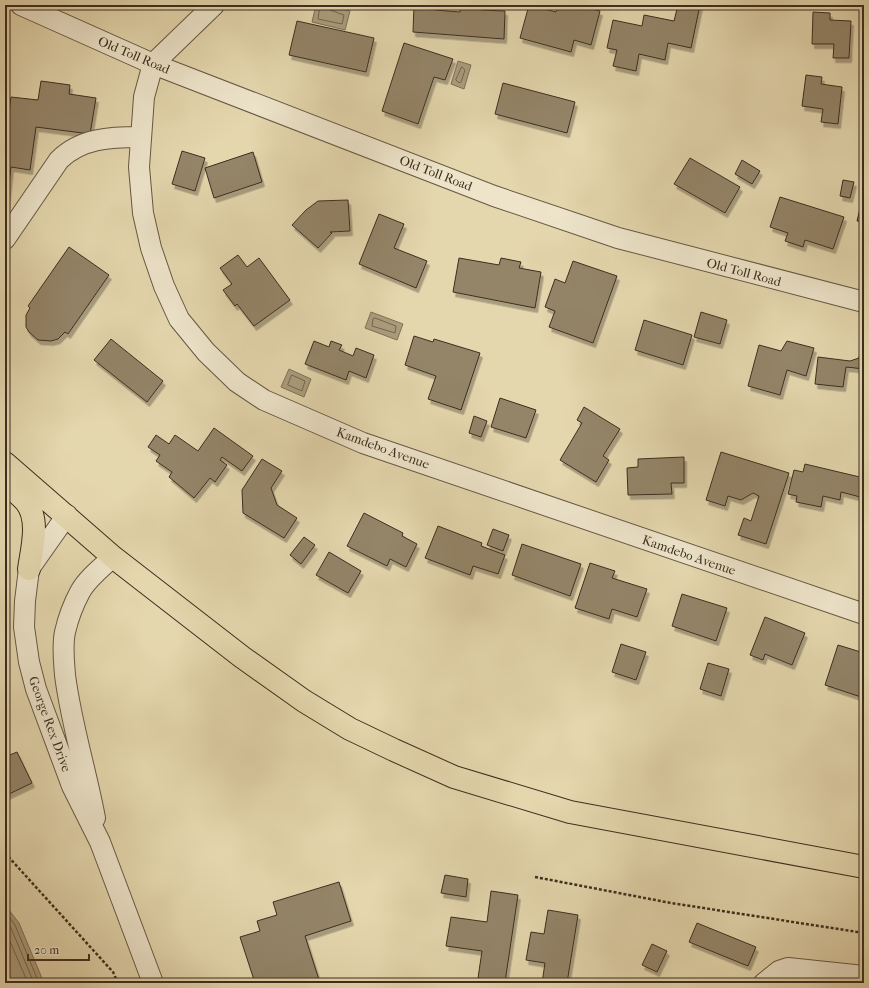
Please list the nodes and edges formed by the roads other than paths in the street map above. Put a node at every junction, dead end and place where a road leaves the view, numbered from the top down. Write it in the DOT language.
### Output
graph roads {
  1 [pos="20,5"];
  2 [pos="214,5"];
  3 [pos="153,64"];
  4 [pos="140,137"];
  5 [pos="5,239"];
  6 [pos="864,302"];
  7 [pos="5,463"];
  8 [pos="5,483"];
  9 [pos="67,515"];
  10 [pos="113,557"];
  11 [pos="29,569"];
  12 [pos="864,614"];
  13 [pos="100,842"];
  14 [pos="864,867"];
  15 [pos="864,976"];
  16 [pos="841,978"];
  17 [pos="153,983"];
  18 [pos="764,983"];
  1 -- 3 [label="street, Old Toll Road"];
  2 -- 3 [label="street"];
  3 -- 4 [label="street, Kamdebo Avenue"];
  3 -- 6 [label="street, Old Toll Road"];
  4 -- 5 [label="street"];
  4 -- 12 [label="street, Kamdebo Avenue"];
  7 -- 9 [label="highway"];
  8 -- 11 [label="highway"];
  9 -- 10 [label="highway"];
  9 -- 11 [label="street, George Rex Drive"];
  10 -- 13 [label="street, George Rex Drive"];
  10 -- 14 [label="highway"];
  11 -- 13 [label="street, George Rex Drive"];
  13 -- 17 [label="street, George Rex Drive"];
  15 -- 16 [label="street"];
  16 -- 18 [label="street"];
}
